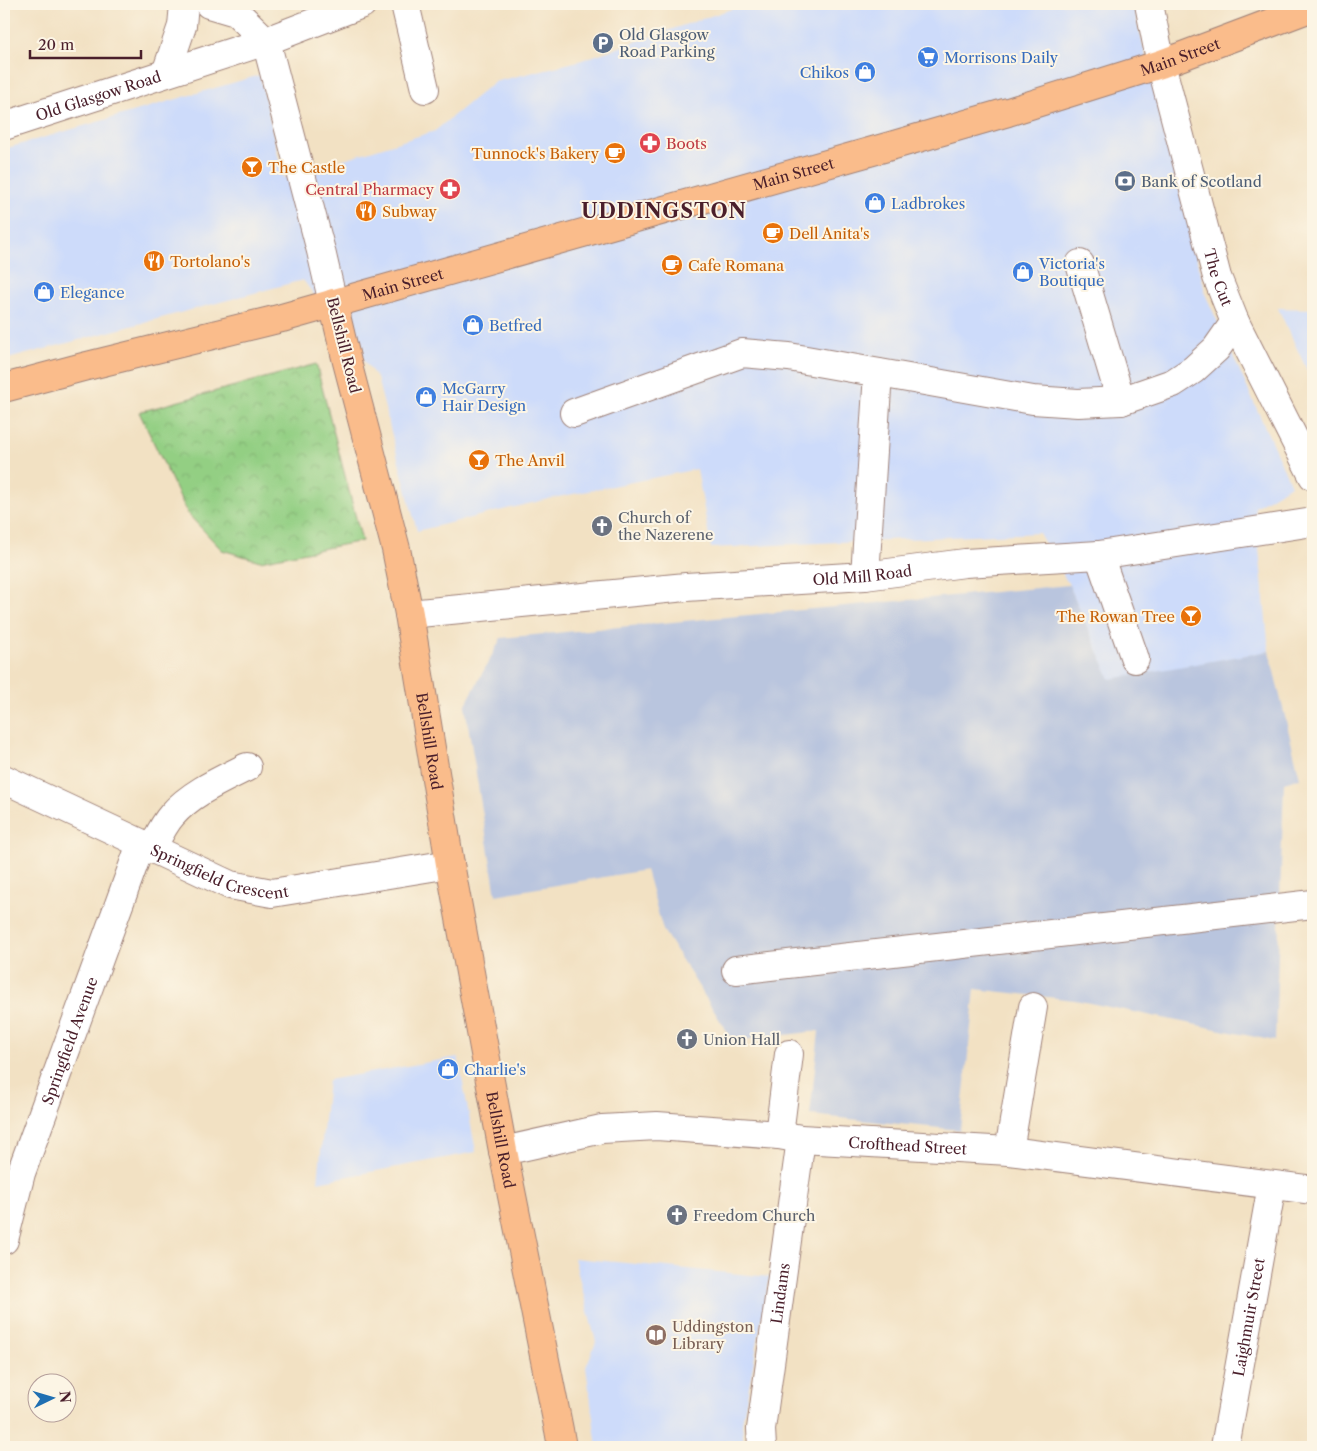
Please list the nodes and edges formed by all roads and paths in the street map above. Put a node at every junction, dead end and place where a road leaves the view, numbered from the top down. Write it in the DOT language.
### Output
graph roads {
  1 [pos="184,4"];
  2 [pos="209,4"];
  3 [pos="362,4"];
  4 [pos="404,4"];
  5 [pos="1149,4"];
  6 [pos="1313,7"];
  7 [pos="266,41"];
  8 [pos="1161,64"];
  9 [pos="166,73"];
  10 [pos="425,88"];
  11 [pos="4,126"];
  12 [pos="1080,264"];
  13 [pos="333,303"];
  14 [pos="1235,322"];
  15 [pos="878,373"];
  16 [pos="4,388"];
  17 [pos="1121,402"];
  18 [pos="574,413"];
  19 [pos="1313,476"];
  20 [pos="1313,522"];
  21 [pos="1099,555"];
  22 [pos="865,576"];
  23 [pos="409,614"];
  24 [pos="1136,659"];
  25 [pos="247,767"];
  26 [pos="4,780"];
  27 [pos="146,846"];
  28 [pos="450,864"];
  29 [pos="1313,904"];
  30 [pos="736,970"];
  31 [pos="1033,1007"];
  32 [pos="789,1054"];
  33 [pos="790,1137"];
  34 [pos="503,1151"];
  35 [pos="1009,1151"];
  36 [pos="1272,1185"];
  37 [pos="1313,1190"];
  38 [pos="4,1240"];
  39 [pos="562,1447"];
  40 [pos="762,1447"];
  41 [pos="1225,1447"];
  1 -- 9 [label="street"];
  2 -- 7 [label="street"];
  3 -- 7 [label="street, Old Glasgow Road"];
  4 -- 10 [label="street"];
  5 -- 8 [label="street, The Cut"];
  6 -- 8 [label="main road, Main Street"];
  7 -- 9 [label="street, Old Glasgow Road"];
  7 -- 13 [label="street, Bellshill Road"];
  8 -- 13 [label="main road, Main Street"];
  8 -- 14 [label="street, The Cut"];
  9 -- 11 [label="street, Old Glasgow Road"];
  12 -- 17 [label="street"];
  13 -- 16 [label="main road, Main Street"];
  13 -- 23 [label="main road, Bellshill Road"];
  14 -- 17 [label="street"];
  14 -- 19 [label="street, The Cut"];
  15 -- 17 [label="street"];
  15 -- 18 [label="street"];
  15 -- 22 [label="street"];
  20 -- 21 [label="street, Old Mill Road"];
  21 -- 22 [label="street, Old Mill Road"];
  21 -- 24 [label="street"];
  22 -- 23 [label="street, Old Mill Road"];
  23 -- 28 [label="main road, Bellshill Road"];
  25 -- 27 [label="street, Springfield Avenue"];
  26 -- 27 [label="street, Springfield Crescent"];
  27 -- 28 [label="street, Springfield Crescent"];
  27 -- 38 [label="street, Springfield Avenue"];
  28 -- 34 [label="main road, Bellshill Road"];
  29 -- 30 [label="street"];
  31 -- 35 [label="street"];
  32 -- 33 [label="street, Lindams"];
  33 -- 34 [label="street, Crofthead Street"];
  33 -- 35 [label="street, Crofthead Street"];
  33 -- 40 [label="street, Lindams"];
  34 -- 39 [label="main road, Bellshill Road"];
  35 -- 36 [label="street, Crofthead Street"];
  36 -- 37 [label="street, Crofthead Street"];
  36 -- 41 [label="street, Laighmuir Street"];
}
